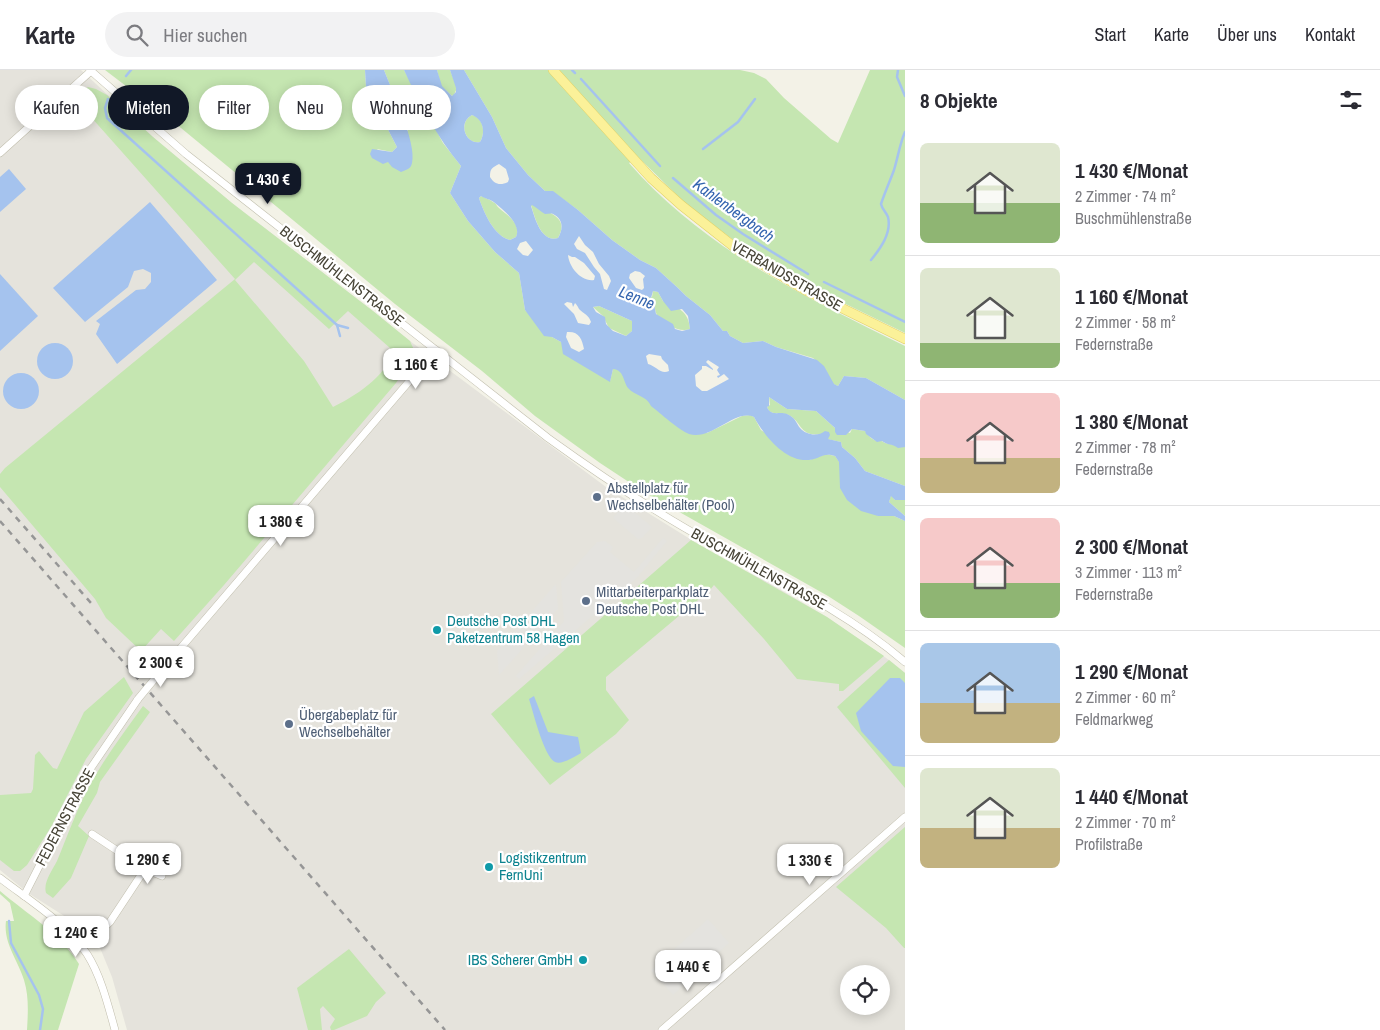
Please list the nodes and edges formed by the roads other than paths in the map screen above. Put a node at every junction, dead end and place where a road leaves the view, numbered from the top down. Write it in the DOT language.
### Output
graph roads {
  1 [pos="91,70"];
  2 [pos="553,70"];
  3 [pos="0,153"];
  4 [pos="905,340"];
  5 [pos="436,350"];
  6 [pos="905,662"];
  7 [pos="905,817"];
  8 [pos="92,834"];
  9 [pos="145,869"];
  10 [pos="162,876"];
  11 [pos="0,878"];
  12 [pos="24,896"];
  13 [pos="82,948"];
  14 [pos="115,1030"];
  15 [pos="662,1030"];
  1 -- 3 [label="street, BUSCHMÜHLENSTRASSE"];
  1 -- 5 [label="street, BUSCHMÜHLENSTRASSE"];
  2 -- 4 [label="main road, VERBANDSSTRASSE"];
  5 -- 6 [label="street, BUSCHMÜHLENSTRASSE"];
  5 -- 12 [label="street, FEDERNSTRASSE, bridge"];
  7 -- 15 [label="street"];
  8 -- 9 [label="street"];
  9 -- 10 [label="street"];
  9 -- 13 [label="street"];
  11 -- 12 [label="street"];
  12 -- 13 [label="street"];
  13 -- 14 [label="street"];
}
